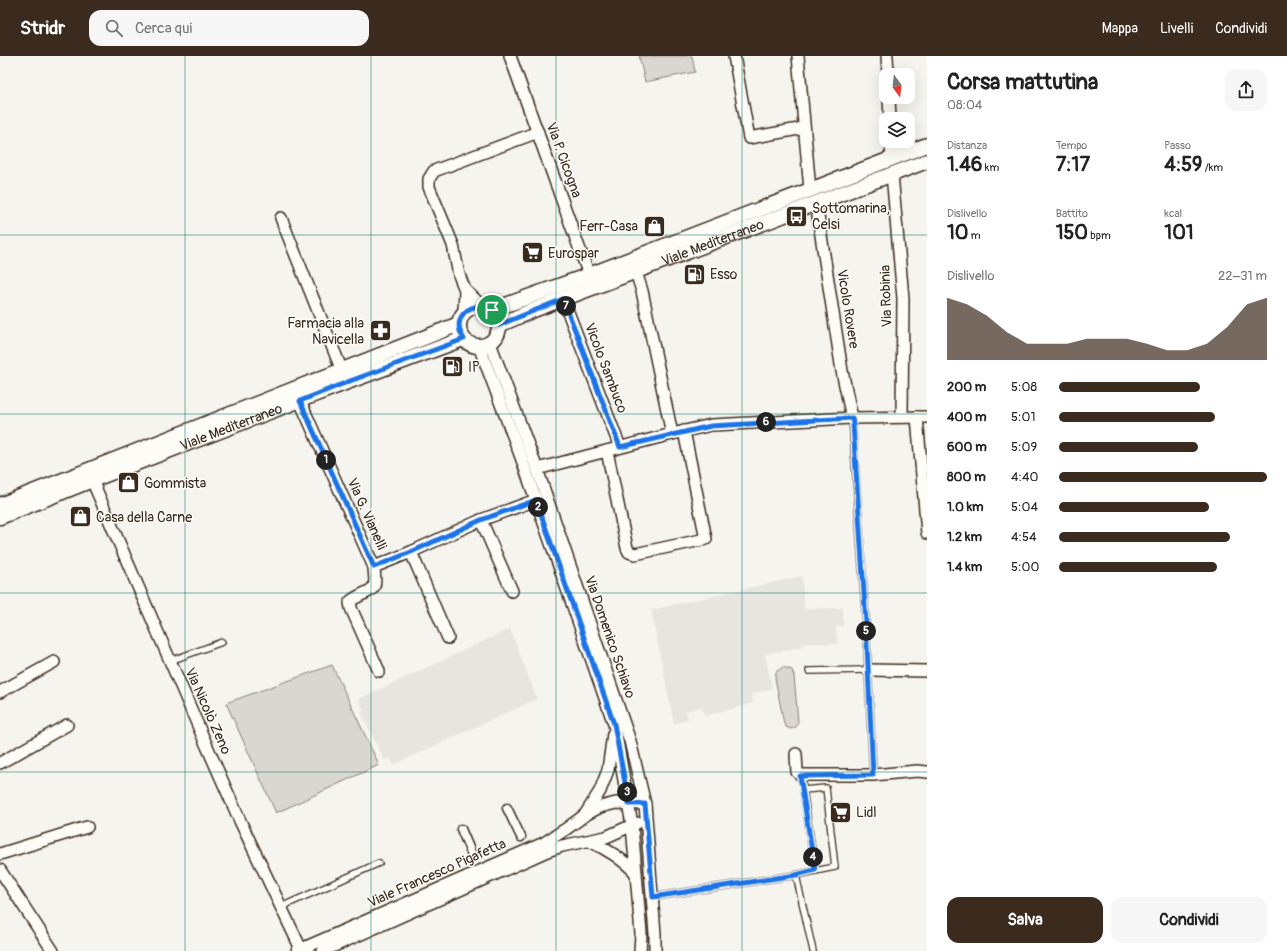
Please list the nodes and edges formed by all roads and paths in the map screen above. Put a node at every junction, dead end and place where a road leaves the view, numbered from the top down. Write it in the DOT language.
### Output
graph roads {
  1 [pos="510,56"];
  2 [pos="734,56"];
  3 [pos="798,56"];
  4 [pos="887,56"];
  5 [pos="888,68"];
  6 [pos="804,128"];
  7 [pos="538,132"];
  8 [pos="927,145"];
  9 [pos="891,148"];
  10 [pos="892,159"];
  11 [pos="927,161"];
  12 [pos="892,174"];
  13 [pos="810,190"];
  14 [pos="816,203"];
  15 [pos="281,218"];
  16 [pos="636,272"];
  17 [pos="589,275"];
  18 [pos="465,290"];
  19 [pos="563,299"];
  20 [pos="487,308"];
  21 [pos="461,318"];
  22 [pos="499,325"];
  23 [pos="464,339"];
  24 [pos="484,345"];
  25 [pos="342,371"];
  26 [pos="300,401"];
  27 [pos="902,417"];
  28 [pos="922,417"];
  29 [pos="852,418"];
  30 [pos="684,431"];
  31 [pos="672,434"];
  32 [pos="620,447"];
  33 [pos="607,451"];
  34 [pos="537,469"];
  35 [pos="92,480"];
  36 [pos="536,500"];
  37 [pos="0,504"];
  38 [pos="0,517"];
  39 [pos="481,520"];
  40 [pos="927,533"];
  41 [pos="411,552"];
  42 [pos="374,567"];
  43 [pos="512,591"];
  44 [pos="448,638"];
  45 [pos="222,642"];
  46 [pos="170,661"];
  47 [pos="54,662"];
  48 [pos="809,670"];
  49 [pos="868,670"];
  50 [pos="380,671"];
  51 [pos="927,671"];
  52 [pos="0,692"];
  53 [pos="614,724"];
  54 [pos="67,725"];
  55 [pos="796,754"];
  56 [pos="0,763"];
  57 [pos="927,772"];
  58 [pos="873,775"];
  59 [pos="800,776"];
  60 [pos="803,790"];
  61 [pos="629,804"];
  62 [pos="645,804"];
  63 [pos="507,808"];
  64 [pos="585,815"];
  65 [pos="646,819"];
  66 [pos="632,825"];
  67 [pos="87,827"];
  68 [pos="461,829"];
  69 [pos="520,837"];
  70 [pos="589,841"];
  71 [pos="0,854"];
  72 [pos="472,855"];
  73 [pos="379,863"];
  74 [pos="0,870"];
  75 [pos="815,870"];
  76 [pos="636,874"];
  77 [pos="796,875"];
  78 [pos="446,891"];
  79 [pos="653,897"];
  80 [pos="281,907"];
  81 [pos="300,950"];
  82 [pos="53,951"];
  83 [pos="323,951"];
  84 [pos="640,951"];
  85 [pos="655,951"];
  86 [pos="813,951"];
  1 -- 7 [label="street, Via P. Cicogna"];
  2 -- 6 [label="street"];
  3 -- 6 [label="street"];
  4 -- 5 [label="street"];
  6 -- 13 [label="street"];
  7 -- 17 [label="street, Via P. Cicogna"];
  7 -- 18 [label="street"];
  8 -- 10 [label="street, Viale Mediterraneo"];
  9 -- 10 [label="street"];
  10 -- 13 [label="street, Viale Mediterraneo"];
  11 -- 12 [label="street, Viale Mediterraneo"];
  12 -- 14 [label="street, Viale Mediterraneo"];
  12 -- 27 [label="street, Via Robinia"];
  13 -- 17 [label="street, Viale Mediterraneo"];
  14 -- 16 [label="street, Viale Mediterraneo"];
  14 -- 29 [label="street, Vicolo Rovere"];
  15 -- 25 [label="street"];
  16 -- 19 [label="street, Viale Mediterraneo"];
  16 -- 31 [label="street"];
  17 -- 20 [label="street, Viale Mediterraneo"];
  18 -- 20 [label="street"];
  18 -- 21 [label="street"];
  19 -- 22 [label="street, Viale Mediterraneo"];
  19 -- 32 [label="street, Vicolo Sambuco"];
  20 -- 21 [label="street"];
  20 -- 22 [label="street"];
  21 -- 23 [label="street"];
  21 -- 25 [label="street, Viale Mediterraneo"];
  22 -- 24 [label="street"];
  23 -- 24 [label="street"];
  23 -- 26 [label="street, Viale Mediterraneo"];
  24 -- 34 [label="street, Via Domenico Schiavo"];
  24 -- 36 [label="street, Via Domenico Schiavo"];
  25 -- 37 [label="street, Viale Mediterraneo"];
  26 -- 35 [label="street, Viale Mediterraneo"];
  26 -- 42 [label="street, Via G. Vianelli"];
  27 -- 28 [label="street"];
  27 -- 29 [label="street"];
  28 -- 40 [label="street"];
  29 -- 30 [label="street"];
  29 -- 49 [label="lane"];
  30 -- 31 [label="street"];
  30 -- 33 [label="street"];
  31 -- 32 [label="street"];
  32 -- 33 [label="street"];
  33 -- 34 [label="street"];
  34 -- 62 [label="street, Via Domenico Schiavo"];
  35 -- 38 [label="street, Viale Mediterraneo"];
  35 -- 46 [label="street, Via Nicolò Zeno"];
  36 -- 39 [label="street, Via G. Vianelli"];
  36 -- 53 [label="street, Via Domenico Schiavo"];
  39 -- 41 [label="street, Via G. Vianelli"];
  39 -- 43 [label="street"];
  41 -- 42 [label="street, Via G. Vianelli"];
  41 -- 44 [label="street"];
  42 -- 50 [label="street"];
  45 -- 46 [label="lane"];
  46 -- 80 [label="street, Via Nicolò Zeno"];
  47 -- 52 [label="street"];
  48 -- 49 [label="lane"];
  49 -- 51 [label="street"];
  49 -- 58 [label="lane"];
  53 -- 61 [label="street, Via Domenico Schiavo"];
  53 -- 64 [label="street, Viale Francesco Pigafetta"];
  54 -- 56 [label="street"];
  55 -- 59 [label="street"];
  57 -- 58 [label="street"];
  58 -- 59 [label="street"];
  59 -- 60 [label="lane"];
  60 -- 75 [label="lane"];
  60 -- 75 [label="lane"];
  61 -- 62 [label="street, Viale Francesco Pigafetta"];
  61 -- 64 [label="street, Viale Francesco Pigafetta"];
  61 -- 66 [label="street, Via Domenico Schiavo"];
  62 -- 65 [label="street, Via Domenico Schiavo"];
  63 -- 69 [label="street"];
  64 -- 78 [label="street, Viale Francesco Pigafetta"];
  65 -- 66 [label="street, Viale Francesco Pigafetta"];
  65 -- 79 [label="street, Via Domenico Schiavo"];
  66 -- 70 [label="street, Viale Francesco Pigafetta"];
  66 -- 76 [label="street, Via Domenico Schiavo"];
  67 -- 71 [label="street"];
  68 -- 72 [label="street"];
  70 -- 76 [label="street"];
  70 -- 78 [label="street, Viale Francesco Pigafetta"];
  73 -- 80 [label="lane"];
  74 -- 82 [label="street"];
  75 -- 77 [label="lane"];
  76 -- 84 [label="street, Via Domenico Schiavo"];
  77 -- 79 [label="lane"];
  77 -- 86 [label="lane"];
  78 -- 81 [label="street, Viale Francesco Pigafetta"];
  78 -- 83 [label="street, Viale Francesco Pigafetta"];
  79 -- 85 [label="street, Via Domenico Schiavo"];
  80 -- 81 [label="street, Via Nicolò Zeno"];
}
